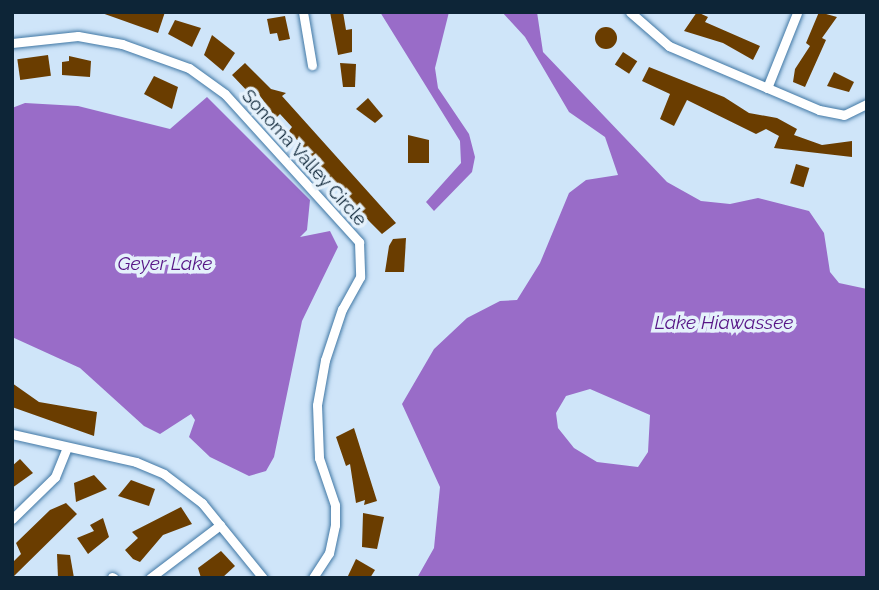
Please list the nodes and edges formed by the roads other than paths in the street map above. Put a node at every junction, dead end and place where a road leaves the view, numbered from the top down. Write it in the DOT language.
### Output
graph roads {
  1 [pos="303,12"];
  2 [pos="630,12"];
  3 [pos="797,13"];
  4 [pos="12,43"];
  5 [pos="312,65"];
  6 [pos="767,88"];
  7 [pos="867,104"];
  8 [pos="12,434"];
  9 [pos="66,450"];
  10 [pos="12,519"];
  11 [pos="220,525"];
  12 [pos="149,578"];
  13 [pos="263,578"];
  14 [pos="313,578"];
  1 -- 5 [label="street"];
  2 -- 6 [label="street"];
  3 -- 6 [label="street"];
  4 -- 14 [label="street, Sonoma Valley Circle"];
  6 -- 7 [label="street"];
  8 -- 9 [label="street"];
  9 -- 10 [label="street"];
  9 -- 11 [label="street"];
  11 -- 12 [label="street"];
  11 -- 13 [label="street"];
}
